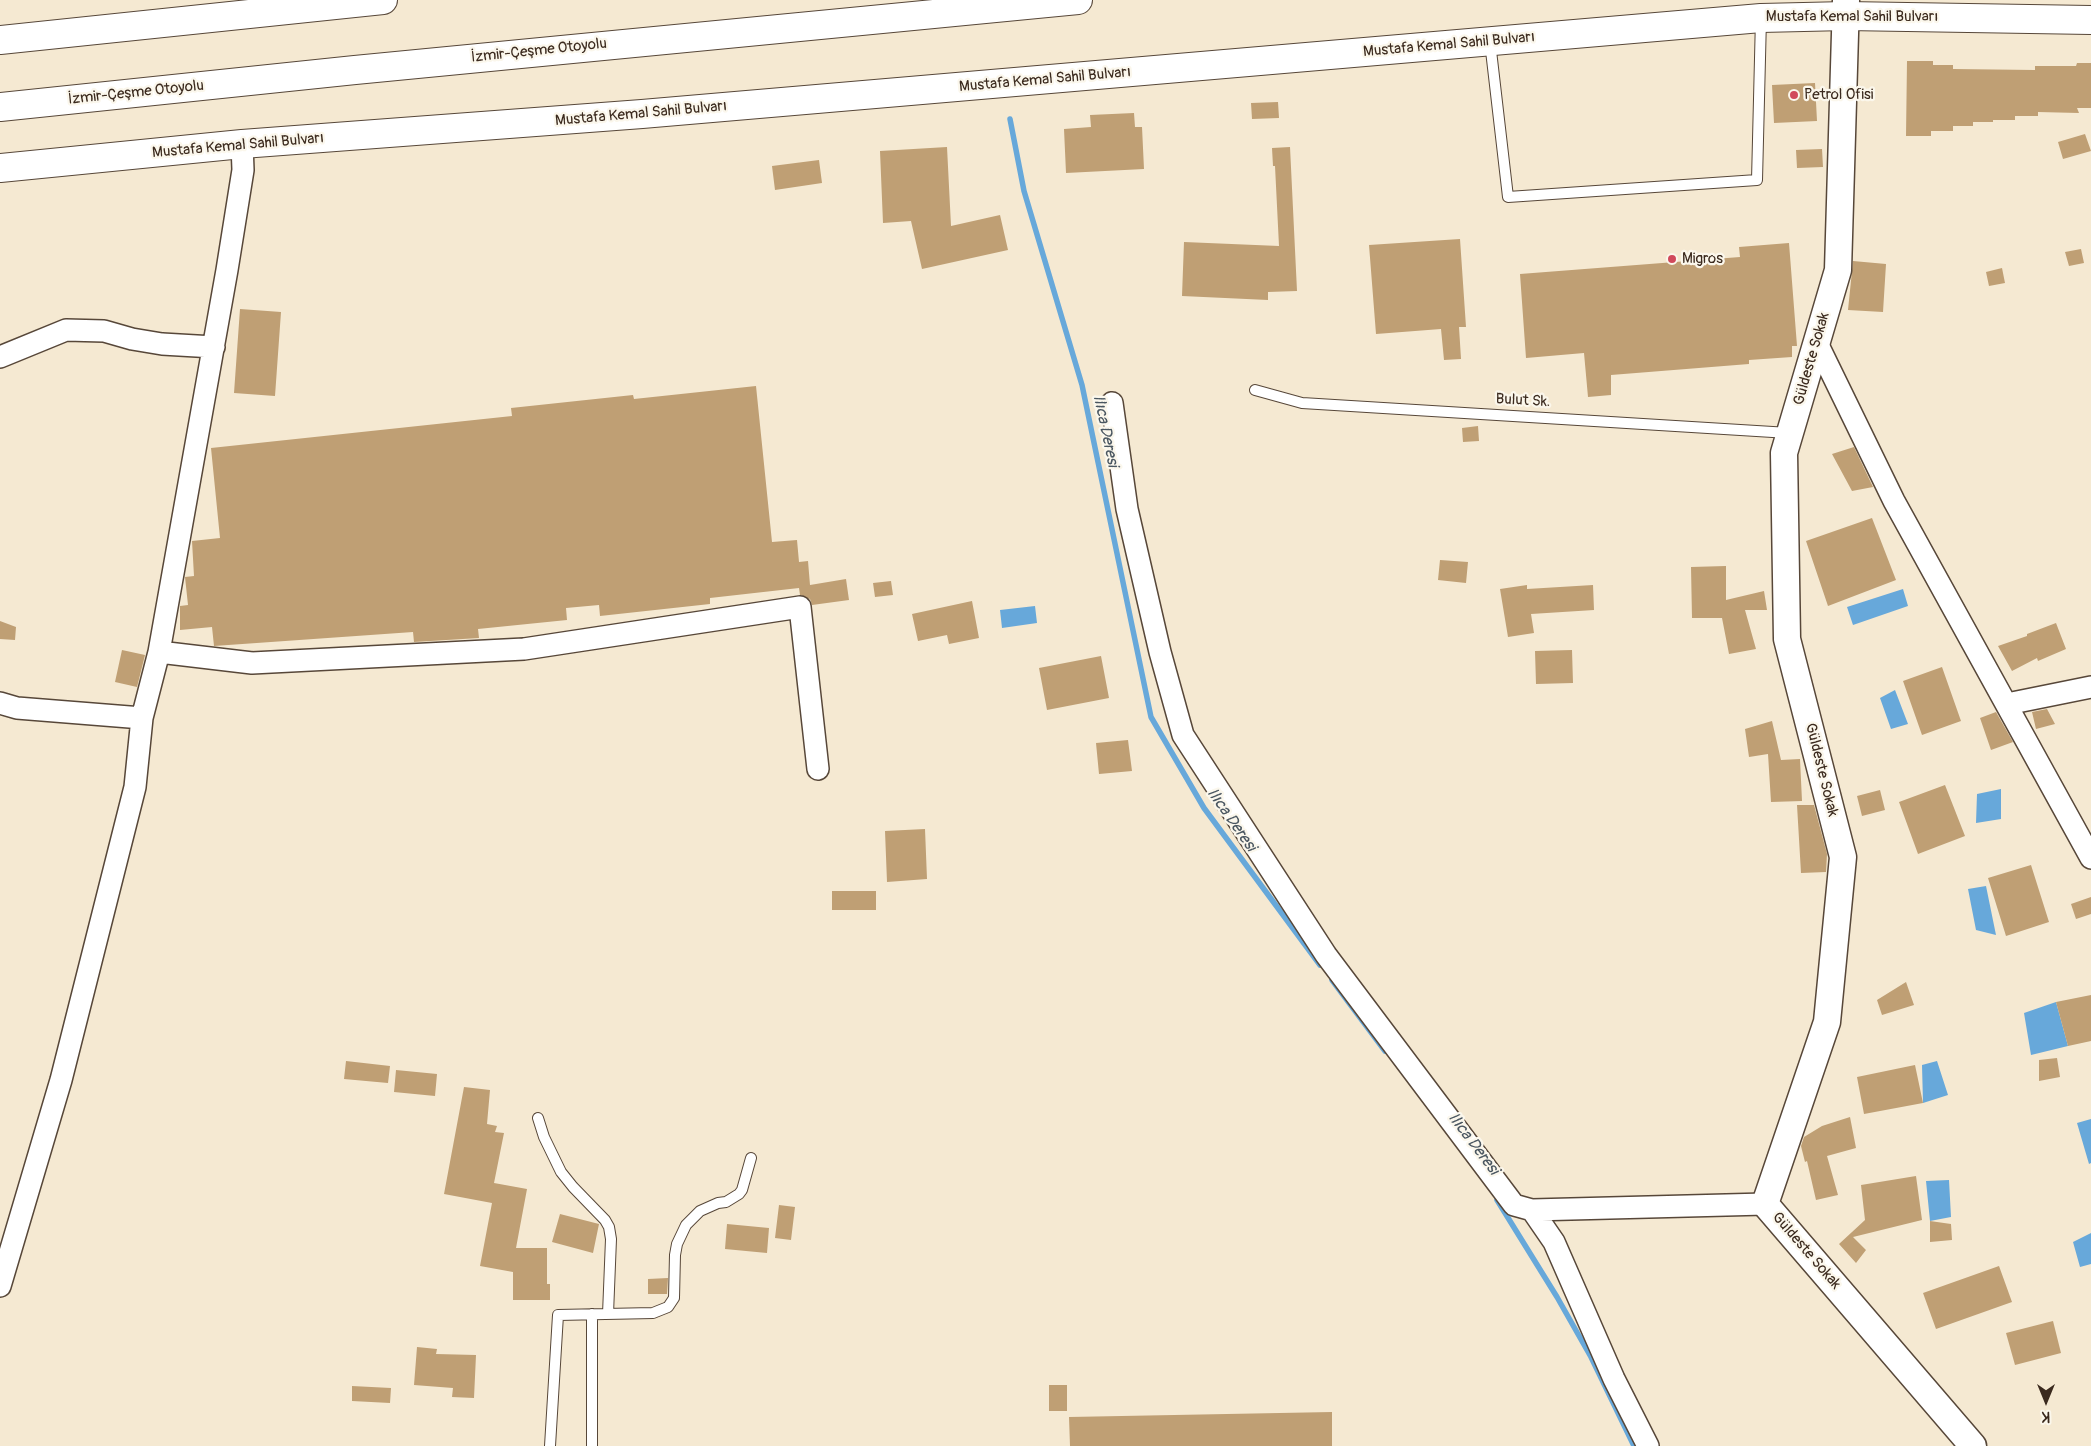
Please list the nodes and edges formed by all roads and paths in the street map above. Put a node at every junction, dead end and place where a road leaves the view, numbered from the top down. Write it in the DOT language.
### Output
graph roads {
  1 [pos="382,0"];
  2 [pos="1078,0"];
  3 [pos="1846,8"];
  4 [pos="1761,18"];
  5 [pos="2091,20"];
  6 [pos="0,40"];
  7 [pos="1490,41"];
  8 [pos="0,107"];
  9 [pos="242,144"];
  10 [pos="0,168"];
  11 [pos="1816,342"];
  12 [pos="214,347"];
  13 [pos="0,357"];
  14 [pos="1255,390"];
  15 [pos="1112,403"];
  16 [pos="1790,433"];
  17 [pos="159,652"];
  18 [pos="2091,687"];
  19 [pos="0,703"];
  20 [pos="2007,704"];
  21 [pos="142,718"];
  22 [pos="818,769"];
  23 [pos="2091,858"];
  24 [pos="538,1118"];
  25 [pos="751,1158"];
  26 [pos="1765,1204"];
  27 [pos="1532,1210"];
  28 [pos="0,1286"];
  29 [pos="592,1314"];
  30 [pos="608,1314"];
  31 [pos="550,1446"];
  32 [pos="592,1446"];
  33 [pos="1648,1446"];
  34 [pos="1974,1446"];
  1 -- 6 [label="main road"];
  2 -- 8 [label="main road, İzmir-Çeşme Otoyolu"];
  3 -- 4 [label="main road, Mustafa Kemal Sahil Bulvarı"];
  3 -- 5 [label="main road, Mustafa Kemal Sahil Bulvarı"];
  3 -- 11 [label="street, Güldeste Sokak"];
  4 -- 7 [label="main road, Mustafa Kemal Sahil Bulvarı"];
  4 -- 7 [label="lane"];
  7 -- 9 [label="main road, Mustafa Kemal Sahil Bulvarı"];
  9 -- 10 [label="main road, Mustafa Kemal Sahil Bulvarı"];
  9 -- 12 [label="street"];
  11 -- 16 [label="street, Güldeste Sokak"];
  11 -- 20 [label="street"];
  12 -- 13 [label="street"];
  12 -- 17 [label="street"];
  14 -- 16 [label="lane, Bulut Sk."];
  15 -- 27 [label="street"];
  16 -- 26 [label="street, Güldeste Sokak"];
  17 -- 21 [label="street"];
  17 -- 22 [label="street"];
  18 -- 20 [label="street"];
  19 -- 21 [label="street"];
  20 -- 23 [label="street"];
  21 -- 28 [label="street"];
  24 -- 30 [label="lane"];
  25 -- 30 [label="lane"];
  26 -- 27 [label="street"];
  26 -- 34 [label="street, Güldeste Sokak"];
  27 -- 33 [label="street"];
  29 -- 30 [label="lane"];
  29 -- 31 [label="lane"];
  29 -- 32 [label="lane"];
}
